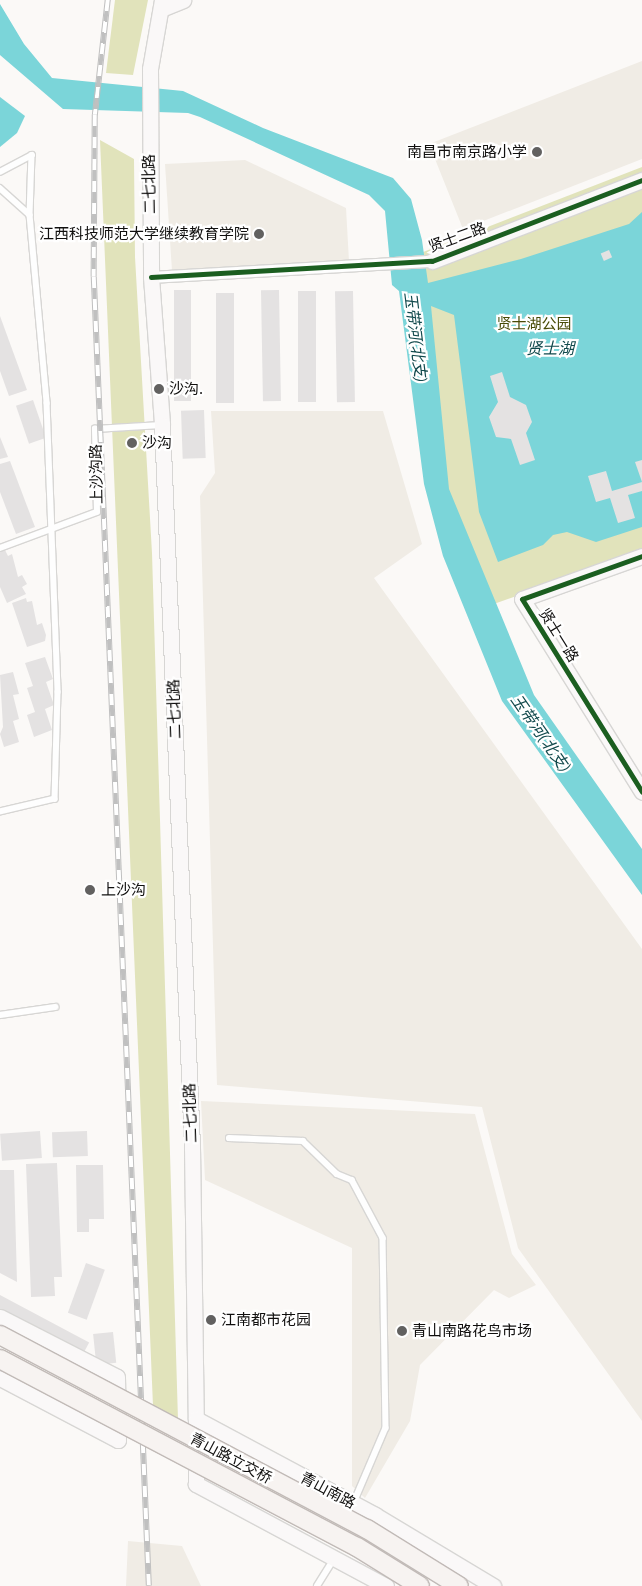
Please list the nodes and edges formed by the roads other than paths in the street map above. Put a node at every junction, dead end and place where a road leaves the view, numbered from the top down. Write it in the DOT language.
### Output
graph roads {
  1 [pos="183,0"];
  2 [pos="163,3"];
  3 [pos="0,172"];
  4 [pos="642,180"];
  5 [pos="0,188"];
  6 [pos="30,216"];
  7 [pos="432,261"];
  8 [pos="151,277"];
  9 [pos="162,425"];
  10 [pos="51,529"];
  11 [pos="0,548"];
  12 [pos="642,556"];
  13 [pos="642,792"];
  14 [pos="0,812"];
  15 [pos="55,1007"];
  16 [pos="0,1015"];
  17 [pos="229,1138"];
  18 [pos="0,1316"];
  19 [pos="0,1335"];
  20 [pos="0,1359"];
  21 [pos="0,1378"];
  22 [pos="196,1419"];
  23 [pos="354,1503"];
  24 [pos="335,1557"];
  25 [pos="317,1586"];
  26 [pos="386,1586"];
  27 [pos="420,1586"];
  28 [pos="459,1586"];
  29 [pos="493,1586"];
  1 -- 2 [label="main road"];
  2 -- 8 [label="main road, 二七北路"];
  3 -- 6 [label="lane"];
  4 -- 7 [label="main road, 贤士二路"];
  5 -- 6 [label="lane"];
  6 -- 10 [label="lane"];
  7 -- 8 [label="street, 贤士二路"];
  8 -- 9 [label="main road, 二七北路"];
  9 -- 10 [label="lane, 上沙沟路"];
  9 -- 22 [label="main road, 二七北路"];
  10 -- 11 [label="lane, 上沙沟路"];
  10 -- 14 [label="lane"];
  12 -- 13 [label="main road, 贤士一路"];
  15 -- 16 [label="lane"];
  17 -- 23 [label="lane"];
  18 -- 21 [label="main road"];
  19 -- 28 [label="main road, 青山路立交桥, bridge"];
  20 -- 27 [label="main road, 青山路立交桥, bridge"];
  22 -- 23 [label="main road, 青山南路"];
  22 -- 24 [label="main road"];
  23 -- 29 [label="main road, 青山南路"];
  24 -- 25 [label="lane"];
  24 -- 26 [label="main road"];
}
